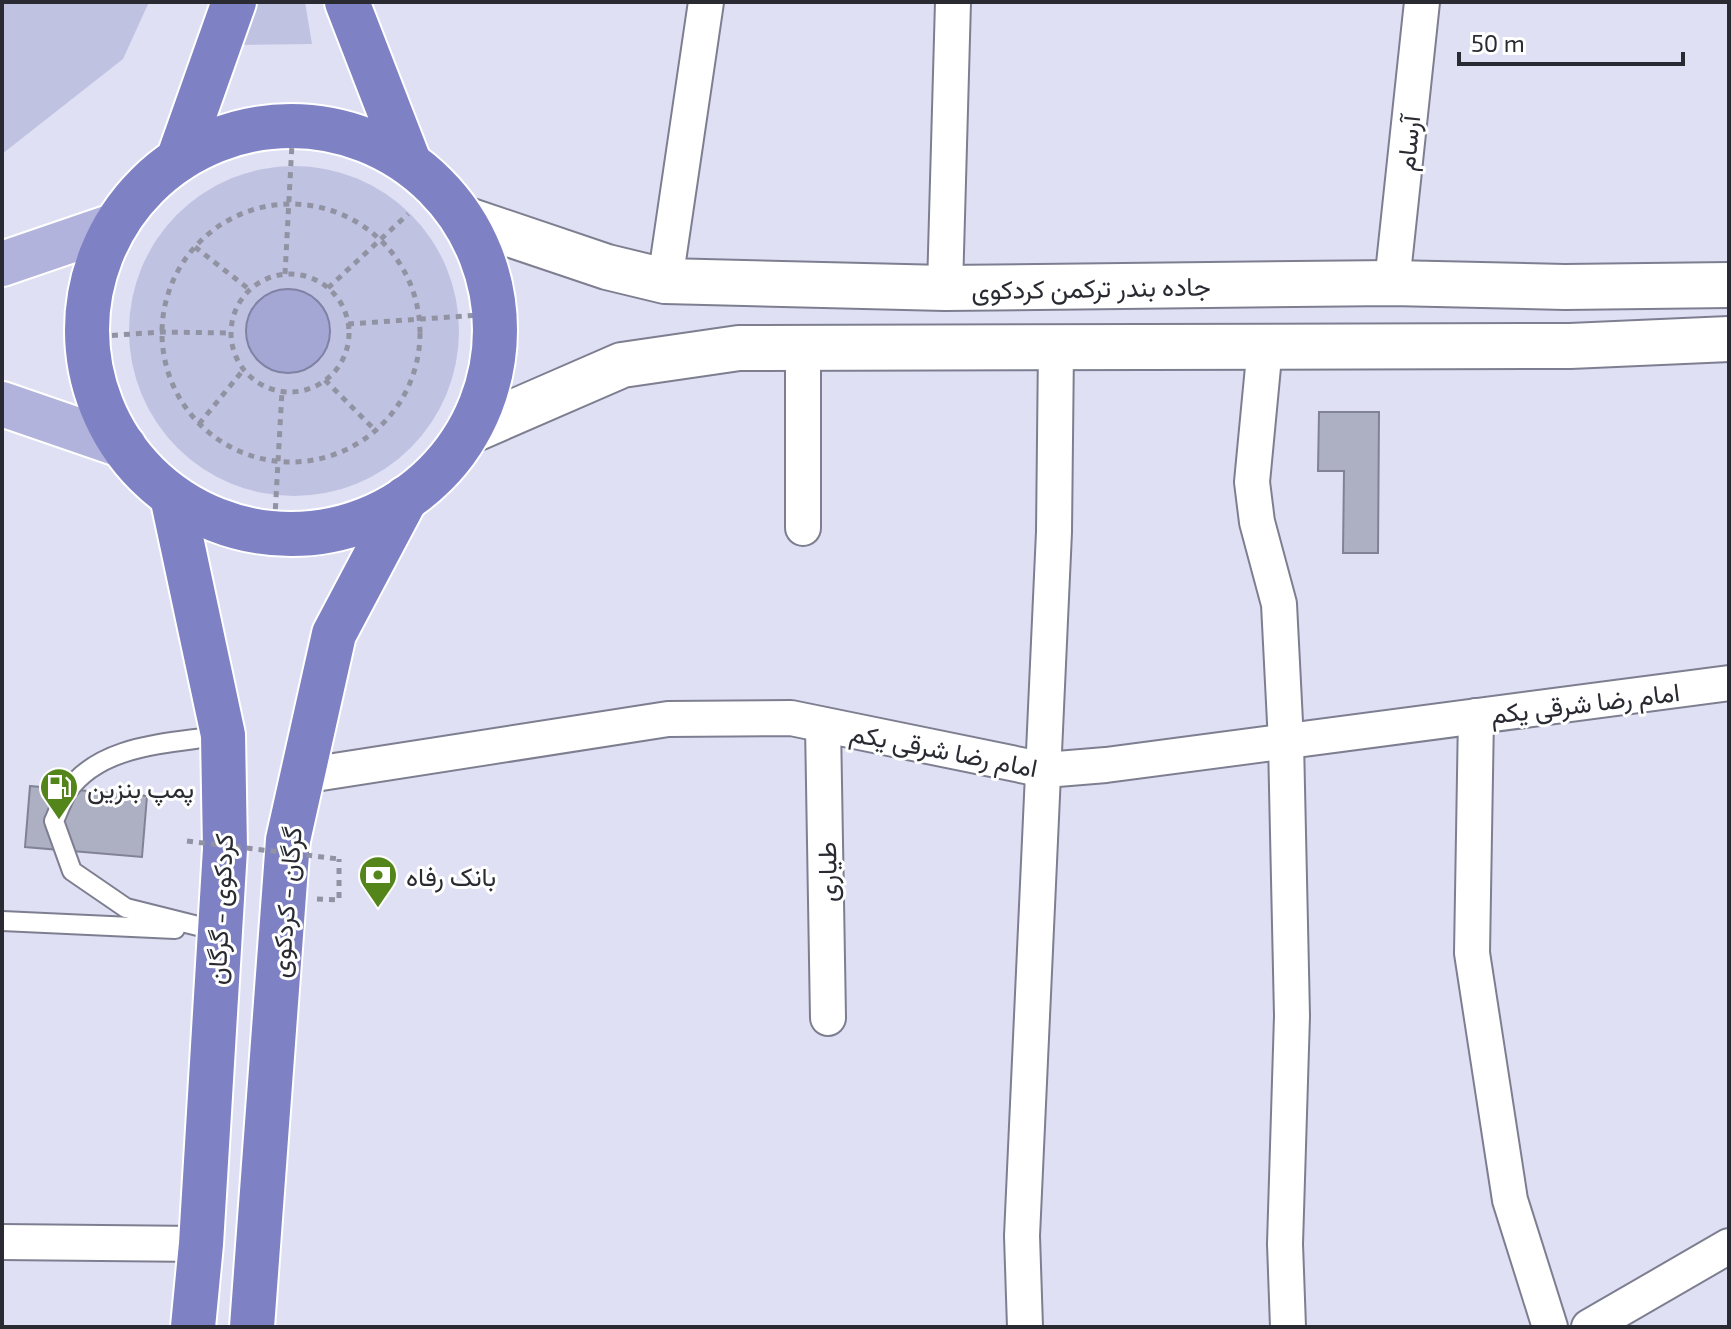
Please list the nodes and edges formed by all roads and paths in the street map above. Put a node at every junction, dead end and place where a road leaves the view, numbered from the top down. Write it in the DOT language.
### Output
graph roads {
  1 [pos="234,2"];
  2 [pos="347,2"];
  3 [pos="706,2"];
  4 [pos="953,2"];
  5 [pos="1422,2"];
  6 [pos="293,125"];
  7 [pos="178,160"];
  8 [pos="409,162"];
  9 [pos="290,204"];
  10 [pos="408,214"];
  11 [pos="462,218"];
  12 [pos="116,225"];
  13 [pos="381,240"];
  14 [pos="195,247"];
  15 [pos="2,264"];
  16 [pos="285,274"];
  17 [pos="665,281"];
  18 [pos="1392,283"];
  19 [pos="1729,285"];
  20 [pos="328,288"];
  21 [pos="945,288"];
  22 [pos="250,290"];
  23 [pos="495,314"];
  24 [pos="420,321"];
  25 [pos="348,324"];
  26 [pos="162,332"];
  27 [pos="231,333"];
  28 [pos="88,337"];
  29 [pos="1729,339"];
  30 [pos="1265,346"];
  31 [pos="1056,347"];
  32 [pos="803,348"];
  33 [pos="244,369"];
  34 [pos="325,380"];
  35 [pos="282,391"];
  36 [pos="2,404"];
  37 [pos="199,424"];
  38 [pos="376,431"];
  39 [pos="468,432"];
  40 [pos="124,446"];
  41 [pos="277,462"];
  42 [pos="172,496"];
  43 [pos="406,498"];
  44 [pos="803,528"];
  45 [pos="274,533"];
  46 [pos="1729,683"];
  47 [pos="1476,716"];
  48 [pos="823,725"];
  49 [pos="223,735"];
  50 [pos="1286,742"];
  51 [pos="1045,770"];
  52 [pos="302,776"];
  53 [pos="187,841"];
  54 [pos="339,900"];
  55 [pos="2,921"];
  56 [pos="218,931"];
  57 [pos="828,1018"];
  58 [pos="2,1242"];
  59 [pos="201,1244"];
  60 [pos="1729,1246"];
  61 [pos="193,1327"];
  62 [pos="252,1327"];
  63 [pos="1025,1327"];
  64 [pos="1288,1327"];
  65 [pos="1550,1327"];
  66 [pos="1589,1327"];
  1 -- 7 [label="highway"];
  2 -- 8 [label="highway"];
  3 -- 17 [label="street"];
  4 -- 21 [label="street"];
  5 -- 18 [label="street, آرسام"];
  6 -- 7 [label="highway"];
  6 -- 8 [label="highway"];
  6 -- 9 [label="path"];
  7 -- 12 [label="highway"];
  8 -- 11 [label="highway"];
  9 -- 13 [label="path"];
  9 -- 14 [label="path"];
  9 -- 16 [label="path"];
  10 -- 13 [label="path"];
  11 -- 17 [label="main road, جاده بندر ترکمن کردکوی"];
  11 -- 23 [label="highway"];
  12 -- 15 [label="main road"];
  12 -- 28 [label="highway"];
  13 -- 20 [label="path"];
  13 -- 24 [label="path"];
  14 -- 22 [label="path"];
  14 -- 26 [label="path"];
  16 -- 20 [label="path"];
  16 -- 22 [label="path"];
  17 -- 21 [label="main road, جاده بندر ترکمن کردکوی"];
  18 -- 19 [label="main road, جاده بندر ترکمن کردکوی"];
  18 -- 21 [label="main road, جاده بندر ترکمن کردکوی"];
  20 -- 25 [label="path"];
  22 -- 27 [label="path"];
  23 -- 24 [label="path"];
  23 -- 39 [label="highway"];
  24 -- 25 [label="path"];
  24 -- 38 [label="path"];
  25 -- 34 [label="path"];
  26 -- 27 [label="path"];
  26 -- 28 [label="path"];
  26 -- 37 [label="path"];
  27 -- 33 [label="path"];
  28 -- 40 [label="highway"];
  29 -- 30 [label="main road"];
  30 -- 31 [label="main road"];
  30 -- 50 [label="street"];
  31 -- 32 [label="main road"];
  31 -- 51 [label="street"];
  32 -- 39 [label="main road"];
  32 -- 44 [label="street"];
  33 -- 35 [label="path"];
  33 -- 37 [label="path"];
  34 -- 35 [label="path"];
  34 -- 38 [label="path"];
  35 -- 41 [label="path"];
  36 -- 40 [label="main road"];
  37 -- 41 [label="path"];
  38 -- 41 [label="path"];
  39 -- 43 [label="highway"];
  40 -- 42 [label="highway"];
  41 -- 45 [label="path"];
  42 -- 45 [label="highway"];
  42 -- 49 [label="highway, کردکوی - گرگان"];
  43 -- 45 [label="highway"];
  43 -- 52 [label="highway, گرگان - کردکوی"];
  46 -- 47 [label="street, امام رضا شرقی یکم"];
  47 -- 50 [label="street, امام رضا شرقی یکم"];
  47 -- 65 [label="street"];
  48 -- 51 [label="street, امام رضا شرقی یکم"];
  48 -- 52 [label="street, امام رضا شرقی یکم"];
  48 -- 57 [label="street, طیاری"];
  49 -- 56 [label="highway, کردکوی - گرگان"];
  49 -- 56 [label="lane"];
  50 -- 51 [label="street, امام رضا شرقی یکم"];
  50 -- 64 [label="street"];
  51 -- 63 [label="street"];
  52 -- 62 [label="highway, گرگان - کردکوی"];
  53 -- 54 [label="path, bridge"];
  55 -- 56 [label="lane"];
  56 -- 59 [label="highway, کردکوی - گرگان"];
  58 -- 59 [label="street"];
  59 -- 61 [label="highway, کردکوی - گرگان"];
  60 -- 66 [label="street"];
}
